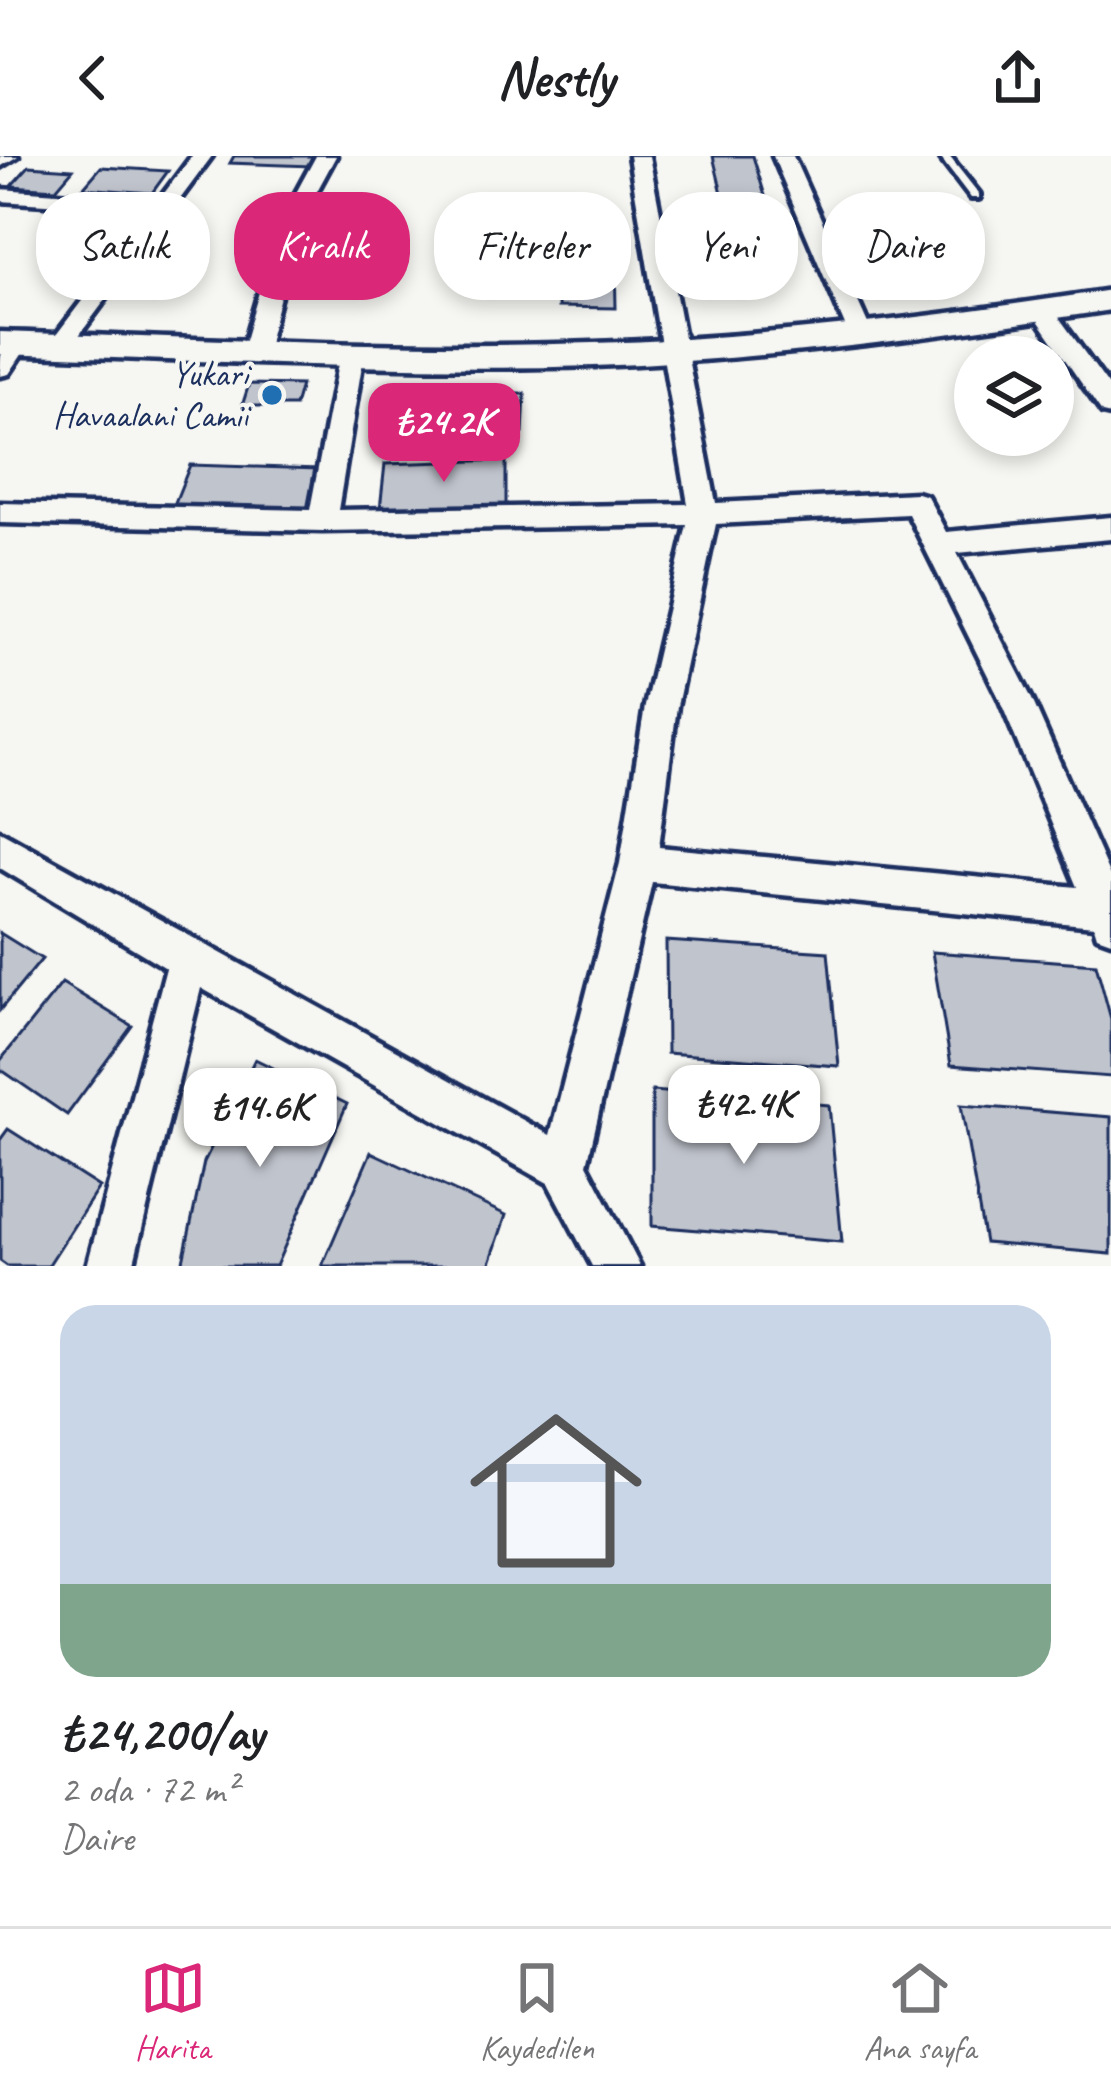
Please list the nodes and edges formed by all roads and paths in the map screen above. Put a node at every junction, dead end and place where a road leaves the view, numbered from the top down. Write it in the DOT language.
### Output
graph roads {
  1 [pos="202,156"];
  2 [pos="326,156"];
  3 [pos="639,156"];
  4 [pos="783,156"];
  5 [pos="944,156"];
  6 [pos="175,192"];
  7 [pos="972,192"];
  8 [pos="0,195"];
  9 [pos="36,197"];
  10 [pos="94,300"];
  11 [pos="1111,300"];
  12 [pos="1042,310"];
  13 [pos="861,334"];
  14 [pos="61,344"];
  15 [pos="254,351"];
  16 [pos="676,351"];
  17 [pos="6,352"];
  18 [pos="352,352"];
  19 [pos="1106,394"];
  20 [pos="0,513"];
  21 [pos="704,514"];
  22 [pos="322,521"];
  23 [pos="1111,528"];
  24 [pos="938,544"];
  25 [pos="0,848"];
  26 [pos="638,863"];
  27 [pos="1109,913"];
  28 [pos="188,959"];
  29 [pos="564,1167"];
  30 [pos="110,1266"];
  31 [pos="617,1266"];
  1 -- 6 [label="street"];
  2 -- 15 [label="street"];
  3 -- 16 [label="street"];
  4 -- 13 [label="street"];
  5 -- 7 [label="lane"];
  8 -- 9 [label="street"];
  10 -- 14 [label="street"];
  11 -- 12 [label="street"];
  12 -- 13 [label="street"];
  12 -- 19 [label="street"];
  13 -- 16 [label="street"];
  14 -- 15 [label="street"];
  14 -- 17 [label="street"];
  15 -- 18 [label="street"];
  16 -- 18 [label="street"];
  16 -- 21 [label="street"];
  18 -- 22 [label="street"];
  20 -- 22 [label="street"];
  21 -- 22 [label="street"];
  21 -- 24 [label="street"];
  21 -- 26 [label="street"];
  23 -- 24 [label="street"];
  24 -- 27 [label="street"];
  25 -- 28 [label="street"];
  26 -- 27 [label="street"];
  26 -- 29 [label="street"];
  28 -- 29 [label="street"];
  28 -- 30 [label="street"];
  29 -- 31 [label="street"];
}
